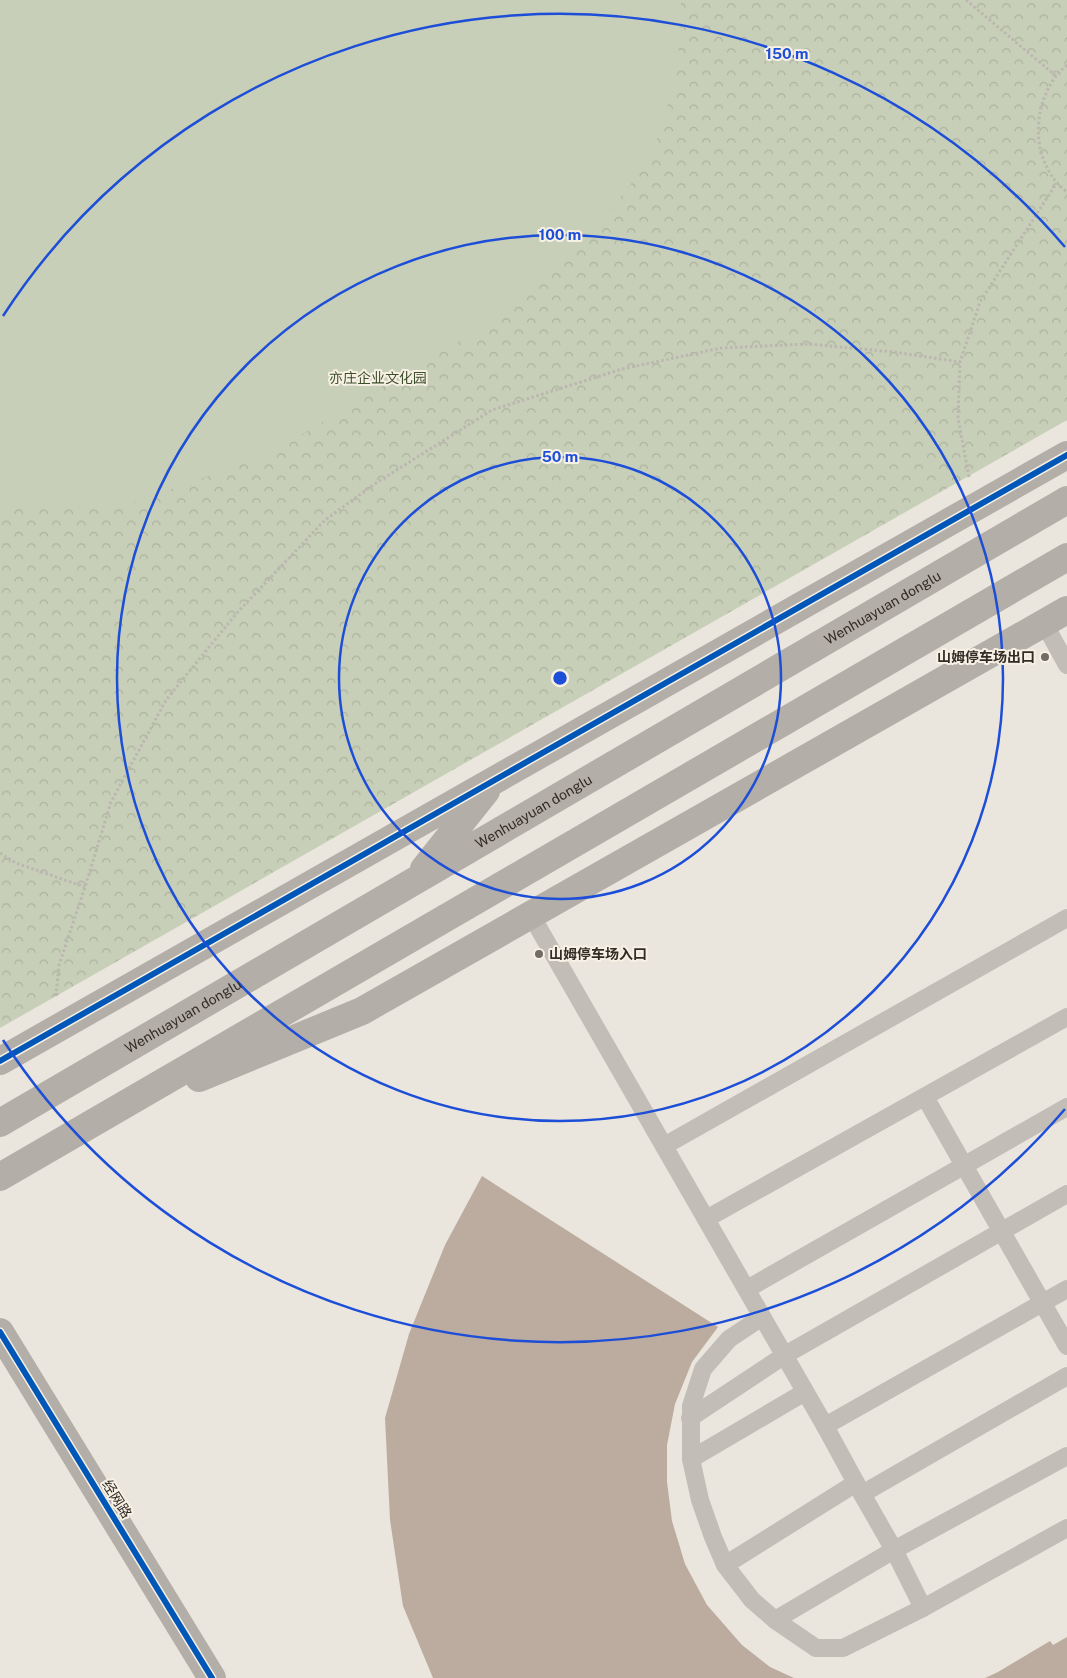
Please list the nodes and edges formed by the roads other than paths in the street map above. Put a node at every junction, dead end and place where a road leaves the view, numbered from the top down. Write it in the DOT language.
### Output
graph roads {
  1 [pos="1067,455"];
  2 [pos="1067,500"];
  3 [pos="1067,557"];
  4 [pos="1055,617"];
  5 [pos="1067,665"];
  6 [pos="495,780"];
  7 [pos="414,881"];
  8 [pos="531,915"];
  9 [pos="1067,918"];
  10 [pos="1067,1017"];
  11 [pos="0,1061"];
  12 [pos="925,1097"];
  13 [pos="1067,1107"];
  14 [pos="100,1119"];
  15 [pos="0,1123"];
  16 [pos="664,1146"];
  17 [pos="0,1177"];
  18 [pos="1067,1194"];
  19 [pos="706,1219"];
  20 [pos="1067,1289"];
  21 [pos="747,1290"];
  22 [pos="762,1316"];
  23 [pos="0,1332"];
  24 [pos="1067,1346"];
  25 [pos="785,1355"];
  26 [pos="1067,1376"];
  27 [pos="806,1392"];
  28 [pos="690,1418"];
  29 [pos="825,1426"];
  30 [pos="1067,1456"];
  31 [pos="691,1459"];
  32 [pos="859,1488"];
  33 [pos="1067,1528"];
  34 [pos="894,1550"];
  35 [pos="726,1565"];
  36 [pos="923,1608"];
  37 [pos="775,1620"];
  38 [pos="212,1678"];
  1 -- 6 [label="street"];
  2 -- 7 [label="street, Wenhuayuan donglu"];
  3 -- 14 [label="street"];
  4 -- 5 [label="lane"];
  4 -- 8 [label="street"];
  6 -- 7 [label="street"];
  6 -- 11 [label="street"];
  7 -- 15 [label="street, Wenhuayuan donglu"];
  8 -- 14 [label="street"];
  8 -- 16 [label="lane"];
  9 -- 16 [label="lane"];
  10 -- 12 [label="lane"];
  12 -- 19 [label="lane"];
  12 -- 24 [label="lane"];
  13 -- 21 [label="lane"];
  14 -- 17 [label="street"];
  16 -- 19 [label="lane"];
  18 -- 25 [label="lane"];
  19 -- 21 [label="lane"];
  20 -- 29 [label="lane"];
  21 -- 22 [label="lane"];
  22 -- 25 [label="lane"];
  22 -- 28 [label="lane"];
  23 -- 38 [label="street, 经网路"];
  25 -- 27 [label="lane"];
  25 -- 28 [label="lane"];
  26 -- 32 [label="lane"];
  27 -- 29 [label="lane"];
  27 -- 31 [label="lane"];
  28 -- 31 [label="lane"];
  29 -- 32 [label="lane"];
  30 -- 34 [label="lane"];
  31 -- 35 [label="lane"];
  32 -- 34 [label="lane"];
  32 -- 35 [label="lane"];
  33 -- 36 [label="lane"];
  34 -- 36 [label="lane"];
  34 -- 37 [label="lane"];
  35 -- 37 [label="lane"];
  36 -- 37 [label="lane"];
}
